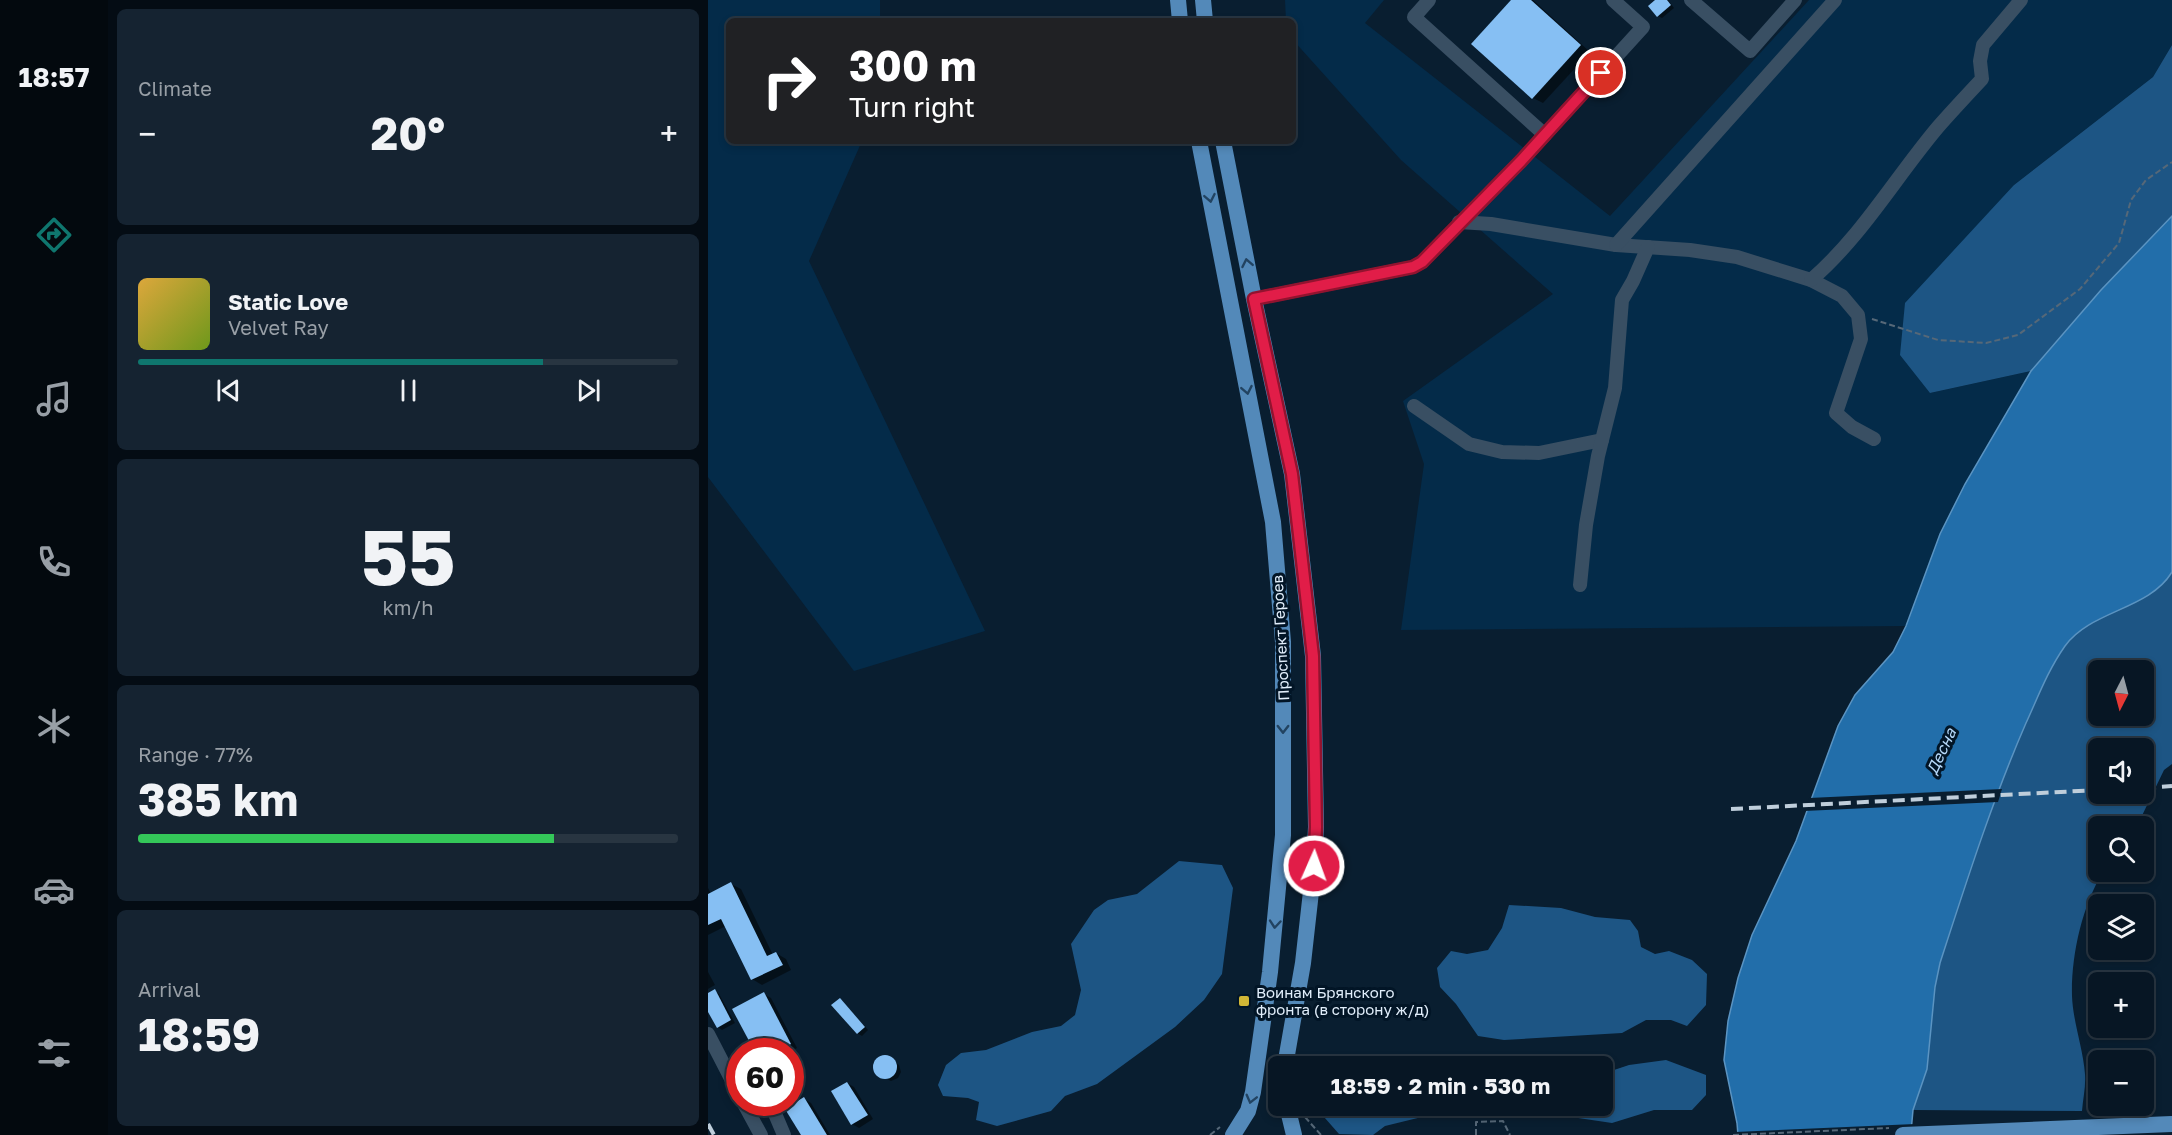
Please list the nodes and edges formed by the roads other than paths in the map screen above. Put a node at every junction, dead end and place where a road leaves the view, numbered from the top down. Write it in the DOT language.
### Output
graph roads {
  1 [pos="1178,0"];
  2 [pos="1203,0"];
  3 [pos="1429,0"];
  4 [pos="1613,0"];
  5 [pos="1691,0"];
  6 [pos="1795,0"];
  7 [pos="1835,0"];
  8 [pos="2021,0"];
  9 [pos="1180,18"];
  10 [pos="1205,18"];
  11 [pos="1545,135"];
  12 [pos="1200,144"];
  13 [pos="1224,144"];
  14 [pos="1459,222"];
  15 [pos="1616,245"];
  16 [pos="1648,247"];
  17 [pos="1811,280"];
  18 [pos="1254,299"];
  19 [pos="1414,406"];
  20 [pos="1874,439"];
  21 [pos="1602,440"];
  22 [pos="1580,585"];
  23 [pos="708,1034"];
  24 [pos="1287,1056"];
  25 [pos="726,1069"];
  26 [pos="751,1116"];
  27 [pos="776,1116"];
  28 [pos="1289,1116"];
  29 [pos="2171,1124"];
  30 [pos="761,1135"];
  31 [pos="784,1135"];
  32 [pos="1233,1135"];
  33 [pos="1294,1135"];
  34 [pos="1903,1135"];
  1 -- 9 [label="main road"];
  2 -- 10 [label="main road"];
  3 -- 11 [label="street"];
  4 -- 11 [label="street"];
  5 -- 6 [label="street"];
  7 -- 15 [label="street"];
  8 -- 17 [label="street"];
  11 -- 14 [label="street"];
  12 -- 32 [label="main road, Проспект Героев, one-way"];
  18 -- 13 [label="main road, Проспект Героев, one-way"];
  14 -- 15 [label="street"];
  14 -- 18 [label="street"];
  15 -- 16 [label="street"];
  16 -- 17 [label="street"];
  16 -- 21 [label="street"];
  17 -- 20 [label="street"];
  18 -- 24 [label="main road, Проспект Героев"];
  19 -- 21 [label="street"];
  21 -- 22 [label="street"];
  23 -- 25 [label="street"];
  26 -- 30 [label="street"];
  27 -- 31 [label="street"];
  28 -- 33 [label="main road"];
  29 -- 34 [label="main road"];
}
